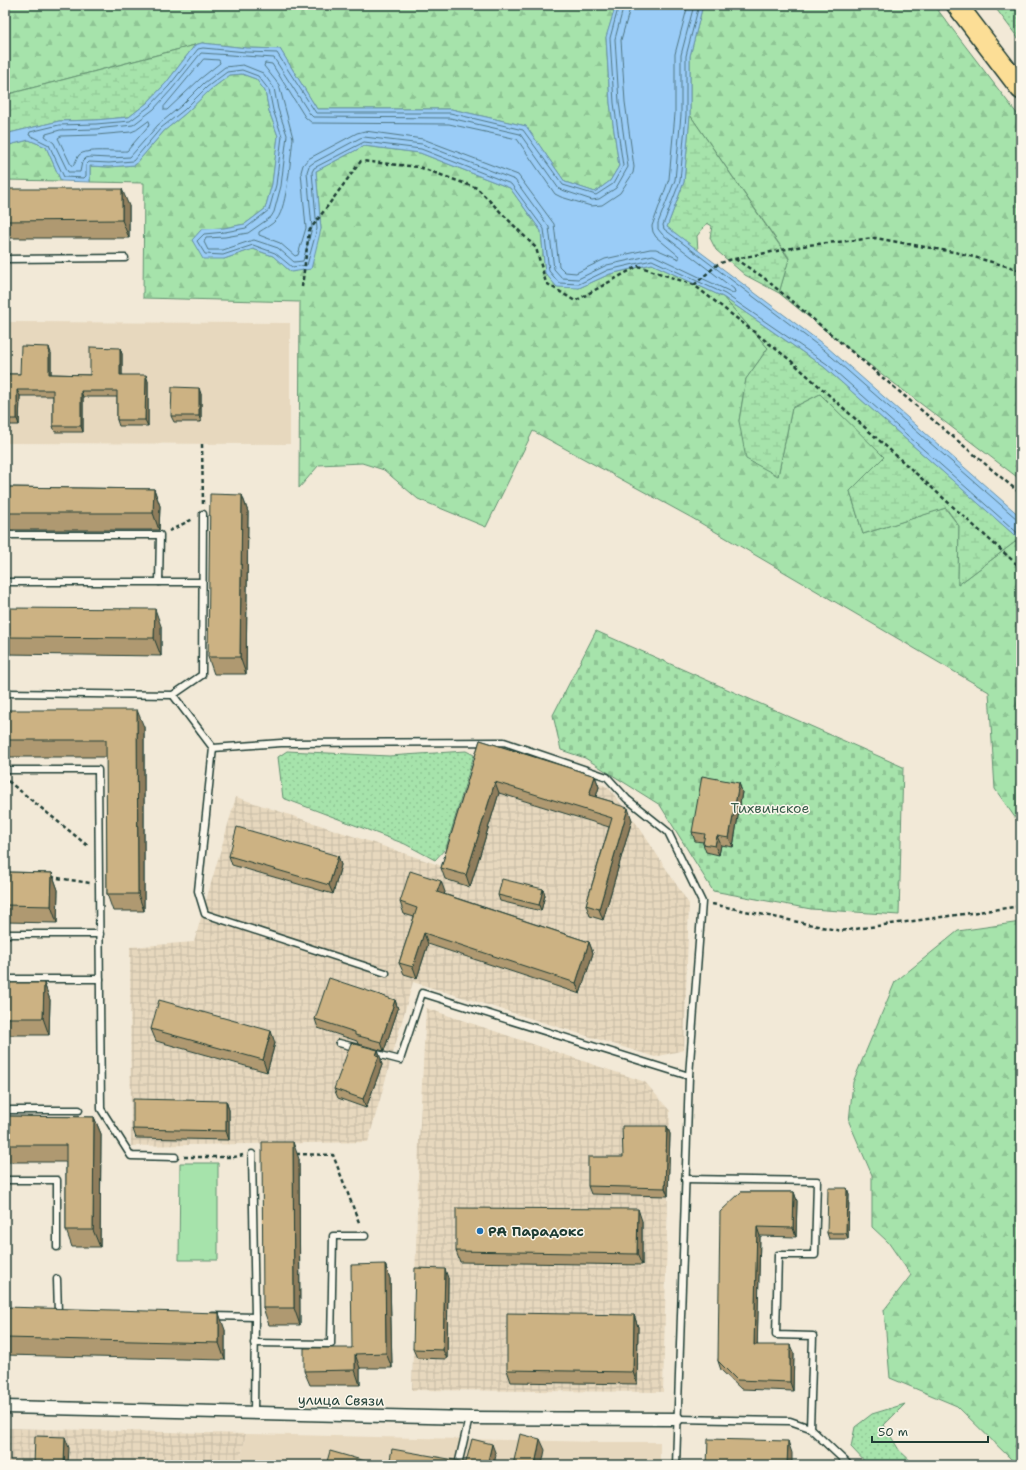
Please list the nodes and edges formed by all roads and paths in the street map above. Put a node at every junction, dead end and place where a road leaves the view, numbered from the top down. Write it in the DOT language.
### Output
graph roads {
  1 [pos="957,5"];
  2 [pos="1021,89"];
  3 [pos="125,258"];
  4 [pos="5,259"];
  5 [pos="735,259"];
  6 [pos="1021,270"];
  7 [pos="694,285"];
  8 [pos="302,287"];
  9 [pos="202,444"];
  10 [pos="1021,494"];
  11 [pos="203,514"];
  12 [pos="5,535"];
  13 [pos="160,535"];
  14 [pos="1021,568"];
  15 [pos="5,582"];
  16 [pos="159,582"];
  17 [pos="202,582"];
  18 [pos="5,693"];
  19 [pos="173,695"];
  20 [pos="213,748"];
  21 [pos="5,770"];
  22 [pos="5,778"];
  23 [pos="99,855"];
  24 [pos="48,877"];
  25 [pos="99,884"];
  26 [pos="702,902"];
  27 [pos="1021,906"];
  28 [pos="5,934"];
  29 [pos="100,934"];
  30 [pos="386,973"];
  31 [pos="5,979"];
  32 [pos="100,979"];
  33 [pos="339,1043"];
  34 [pos="362,1049"];
  35 [pos="369,1052"];
  36 [pos="689,1076"];
  37 [pos="94,1109"];
  38 [pos="101,1109"];
  39 [pos="5,1110"];
  40 [pos="79,1110"];
  41 [pos="252,1154"];
  42 [pos="295,1154"];
  43 [pos="175,1157"];
  44 [pos="685,1179"];
  45 [pos="5,1180"];
  46 [pos="364,1236"];
  47 [pos="57,1247"];
  48 [pos="57,1279"];
  49 [pos="66,1314"];
  50 [pos="207,1316"];
  51 [pos="255,1317"];
  52 [pos="254,1343"];
  53 [pos="5,1407"];
  54 [pos="254,1413"];
  55 [pos="469,1418"];
  56 [pos="677,1419"];
  57 [pos="810,1428"];
  58 [pos="458,1465"];
  59 [pos="676,1465"];
  60 [pos="849,1465"];
  1 -- 2 [label="main road"];
  3 -- 4 [label="lane"];
  5 -- 6 [label="path"];
  5 -- 7 [label="path"];
  5 -- 10 [label="path"];
  7 -- 8 [label="path"];
  7 -- 14 [label="path"];
  9 -- 11 [label="path"];
  11 -- 13 [label="path"];
  11 -- 17 [label="lane"];
  12 -- 13 [label="lane"];
  13 -- 16 [label="lane"];
  15 -- 16 [label="lane"];
  16 -- 17 [label="lane"];
  17 -- 19 [label="lane"];
  18 -- 19 [label="lane"];
  19 -- 20 [label="lane"];
  20 -- 26 [label="lane"];
  20 -- 30 [label="lane"];
  21 -- 23 [label="lane"];
  22 -- 23 [label="path"];
  23 -- 25 [label="lane"];
  24 -- 25 [label="path"];
  25 -- 29 [label="lane"];
  26 -- 27 [label="path"];
  26 -- 36 [label="lane"];
  28 -- 29 [label="lane"];
  29 -- 32 [label="lane"];
  31 -- 32 [label="lane"];
  32 -- 38 [label="lane"];
  33 -- 34 [label="lane"];
  35 -- 36 [label="lane"];
  36 -- 44 [label="lane"];
  37 -- 38 [label="lane"];
  38 -- 43 [label="lane"];
  39 -- 40 [label="lane"];
  41 -- 43 [label="path"];
  41 -- 51 [label="lane"];
  42 -- 46 [label="path"];
  44 -- 56 [label="lane"];
  44 -- 57 [label="lane"];
  45 -- 47 [label="lane"];
  46 -- 52 [label="lane"];
  48 -- 49 [label="lane"];
  50 -- 51 [label="lane"];
  51 -- 52 [label="lane"];
  52 -- 54 [label="lane"];
  53 -- 54 [label="street, улица Связи"];
  54 -- 55 [label="street, улица Связи"];
  55 -- 56 [label="street, улица Связи"];
  55 -- 58 [label="lane"];
  56 -- 57 [label="lane"];
  56 -- 59 [label="lane"];
  57 -- 60 [label="lane"];
}
